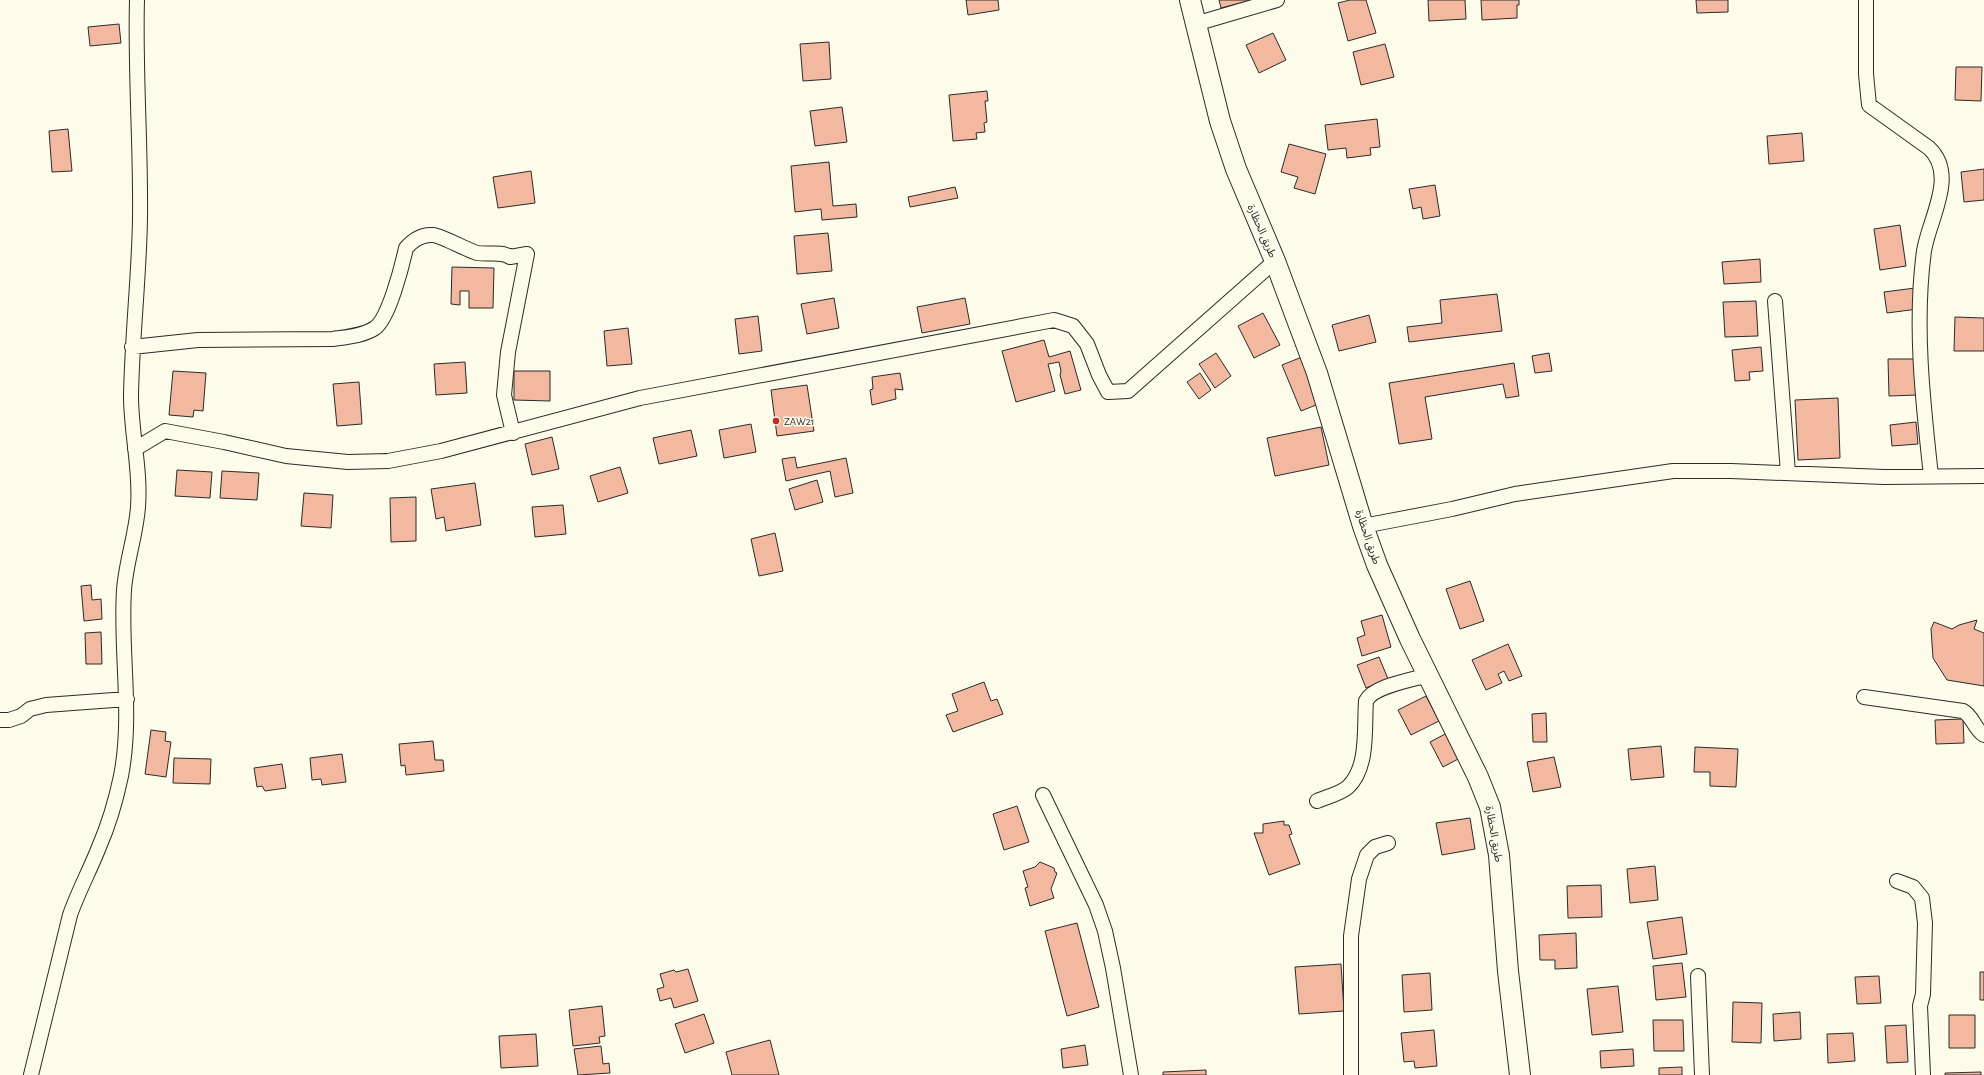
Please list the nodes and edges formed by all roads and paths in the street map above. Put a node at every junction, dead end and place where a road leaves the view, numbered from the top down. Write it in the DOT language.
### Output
graph roads {
  1 [pos="137,0"];
  2 [pos="1190,0"];
  3 [pos="1276,0"];
  4 [pos="1866,0"];
  5 [pos="1195,24"];
  6 [pos="1275,261"];
  7 [pos="1774,301"];
  8 [pos="132,348"];
  9 [pos="513,433"];
  10 [pos="135,449"];
  11 [pos="1788,473"];
  12 [pos="1931,476"];
  13 [pos="1984,476"];
  14 [pos="1363,526"];
  15 [pos="1428,675"];
  16 [pos="1864,697"];
  17 [pos="127,699"];
  18 [pos="0,720"];
  19 [pos="1984,735"];
  20 [pos="1043,795"];
  21 [pos="1317,801"];
  22 [pos="1388,842"];
  23 [pos="1897,881"];
  24 [pos="1698,976"];
  25 [pos="31,1075"];
  26 [pos="1131,1075"];
  27 [pos="1351,1075"];
  28 [pos="1520,1075"];
  29 [pos="1702,1075"];
  30 [pos="1923,1075"];
  1 -- 8 [label="street"];
  2 -- 5 [label="street, طريق الحظارة"];
  3 -- 5 [label="street"];
  4 -- 12 [label="street"];
  5 -- 6 [label="street, طريق الحظارة"];
  6 -- 9 [label="street"];
  6 -- 14 [label="street, طريق الحظارة"];
  7 -- 11 [label="street"];
  8 -- 9 [label="street"];
  8 -- 10 [label="street"];
  9 -- 10 [label="street"];
  10 -- 17 [label="street"];
  11 -- 12 [label="street"];
  11 -- 14 [label="street"];
  12 -- 13 [label="street"];
  14 -- 15 [label="street, طريق الحظارة"];
  15 -- 21 [label="street"];
  15 -- 28 [label="street, طريق الحظارة"];
  16 -- 19 [label="street"];
  17 -- 18 [label="street"];
  17 -- 25 [label="street"];
  20 -- 26 [label="street"];
  22 -- 27 [label="street"];
  23 -- 30 [label="street"];
  24 -- 29 [label="street"];
}
